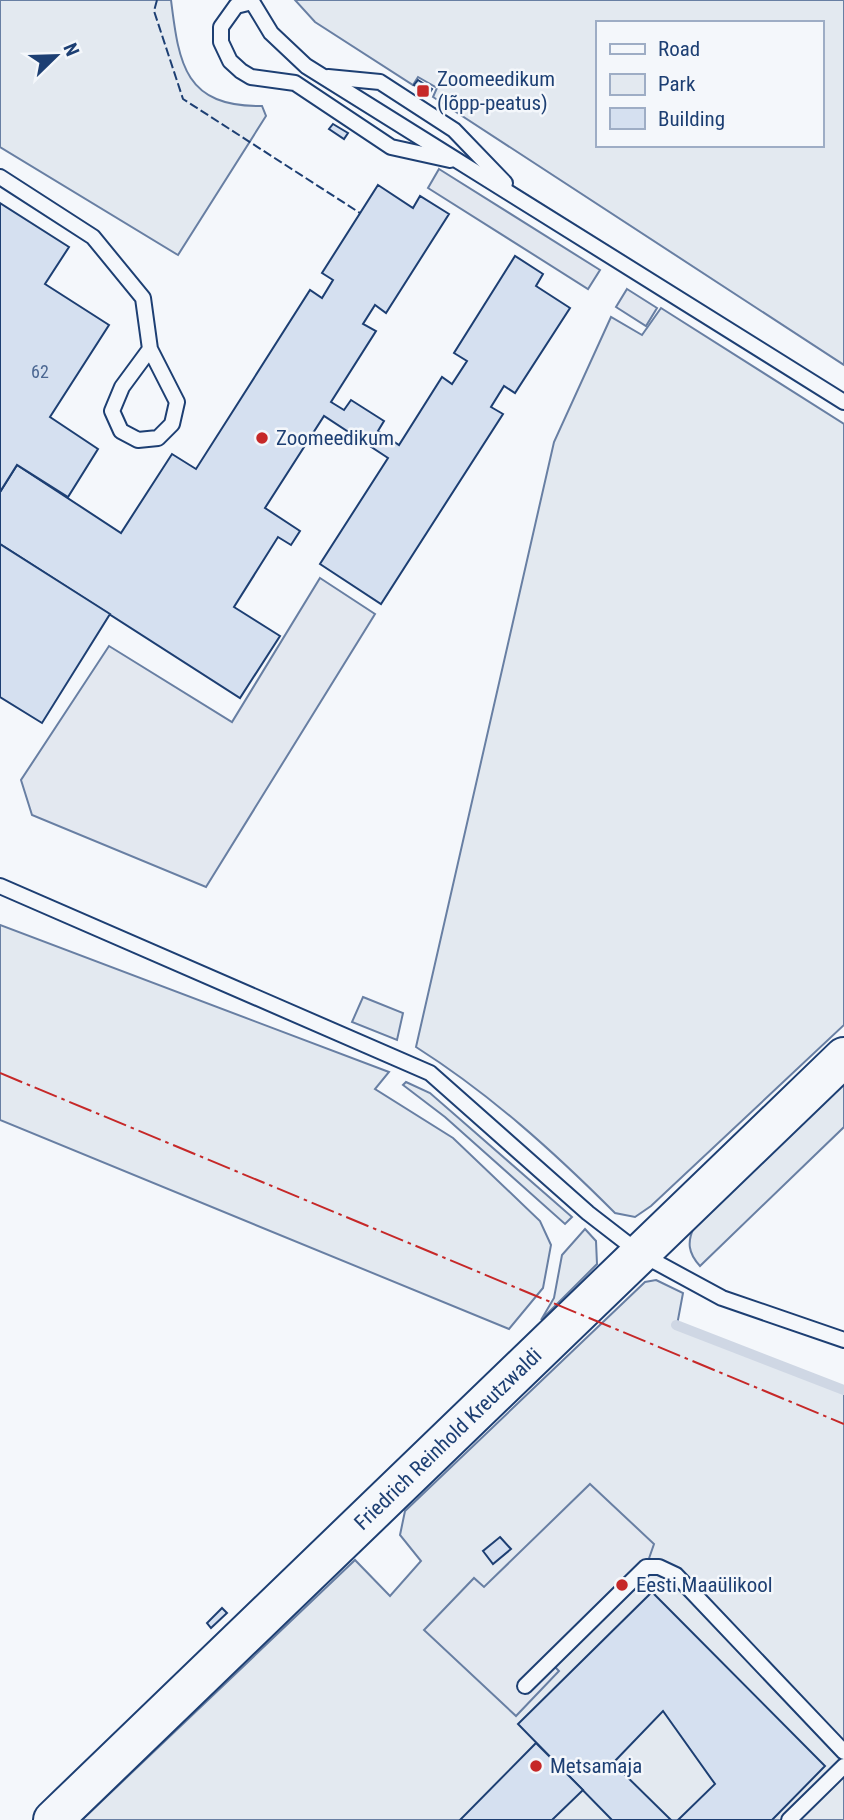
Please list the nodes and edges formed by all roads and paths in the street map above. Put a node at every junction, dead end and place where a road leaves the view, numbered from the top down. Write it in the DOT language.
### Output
graph roads {
  1 [pos="252,1"];
  2 [pos="326,77"];
  3 [pos="461,162"];
  4 [pos="0,177"];
  5 [pos="518,197"];
  6 [pos="150,349"];
  7 [pos="844,402"];
  8 [pos="0,886"];
  9 [pos="844,1057"];
  10 [pos="641,1254"];
  11 [pos="844,1340"];
  12 [pos="524,1686"];
  13 [pos="844,1752"];
  14 [pos="844,1766"];
  15 [pos="53,1820"];
  16 [pos="789,1820"];
  1 -- 2 [label="lane"];
  1 -- 3 [label="lane"];
  2 -- 3 [label="lane"];
  2 -- 5 [label="lane"];
  3 -- 5 [label="lane"];
  4 -- 6 [label="lane"];
  5 -- 7 [label="lane"];
  6 -- 6 [label="lane"];
  8 -- 10 [label="lane"];
  9 -- 10 [label="main road, Friedrich Reinhold Kreutzwaldi"];
  10 -- 11 [label="lane"];
  10 -- 15 [label="main road, Friedrich Reinhold Kreutzwaldi"];
  12 -- 13 [label="lane"];
  14 -- 16 [label="lane"];
}
